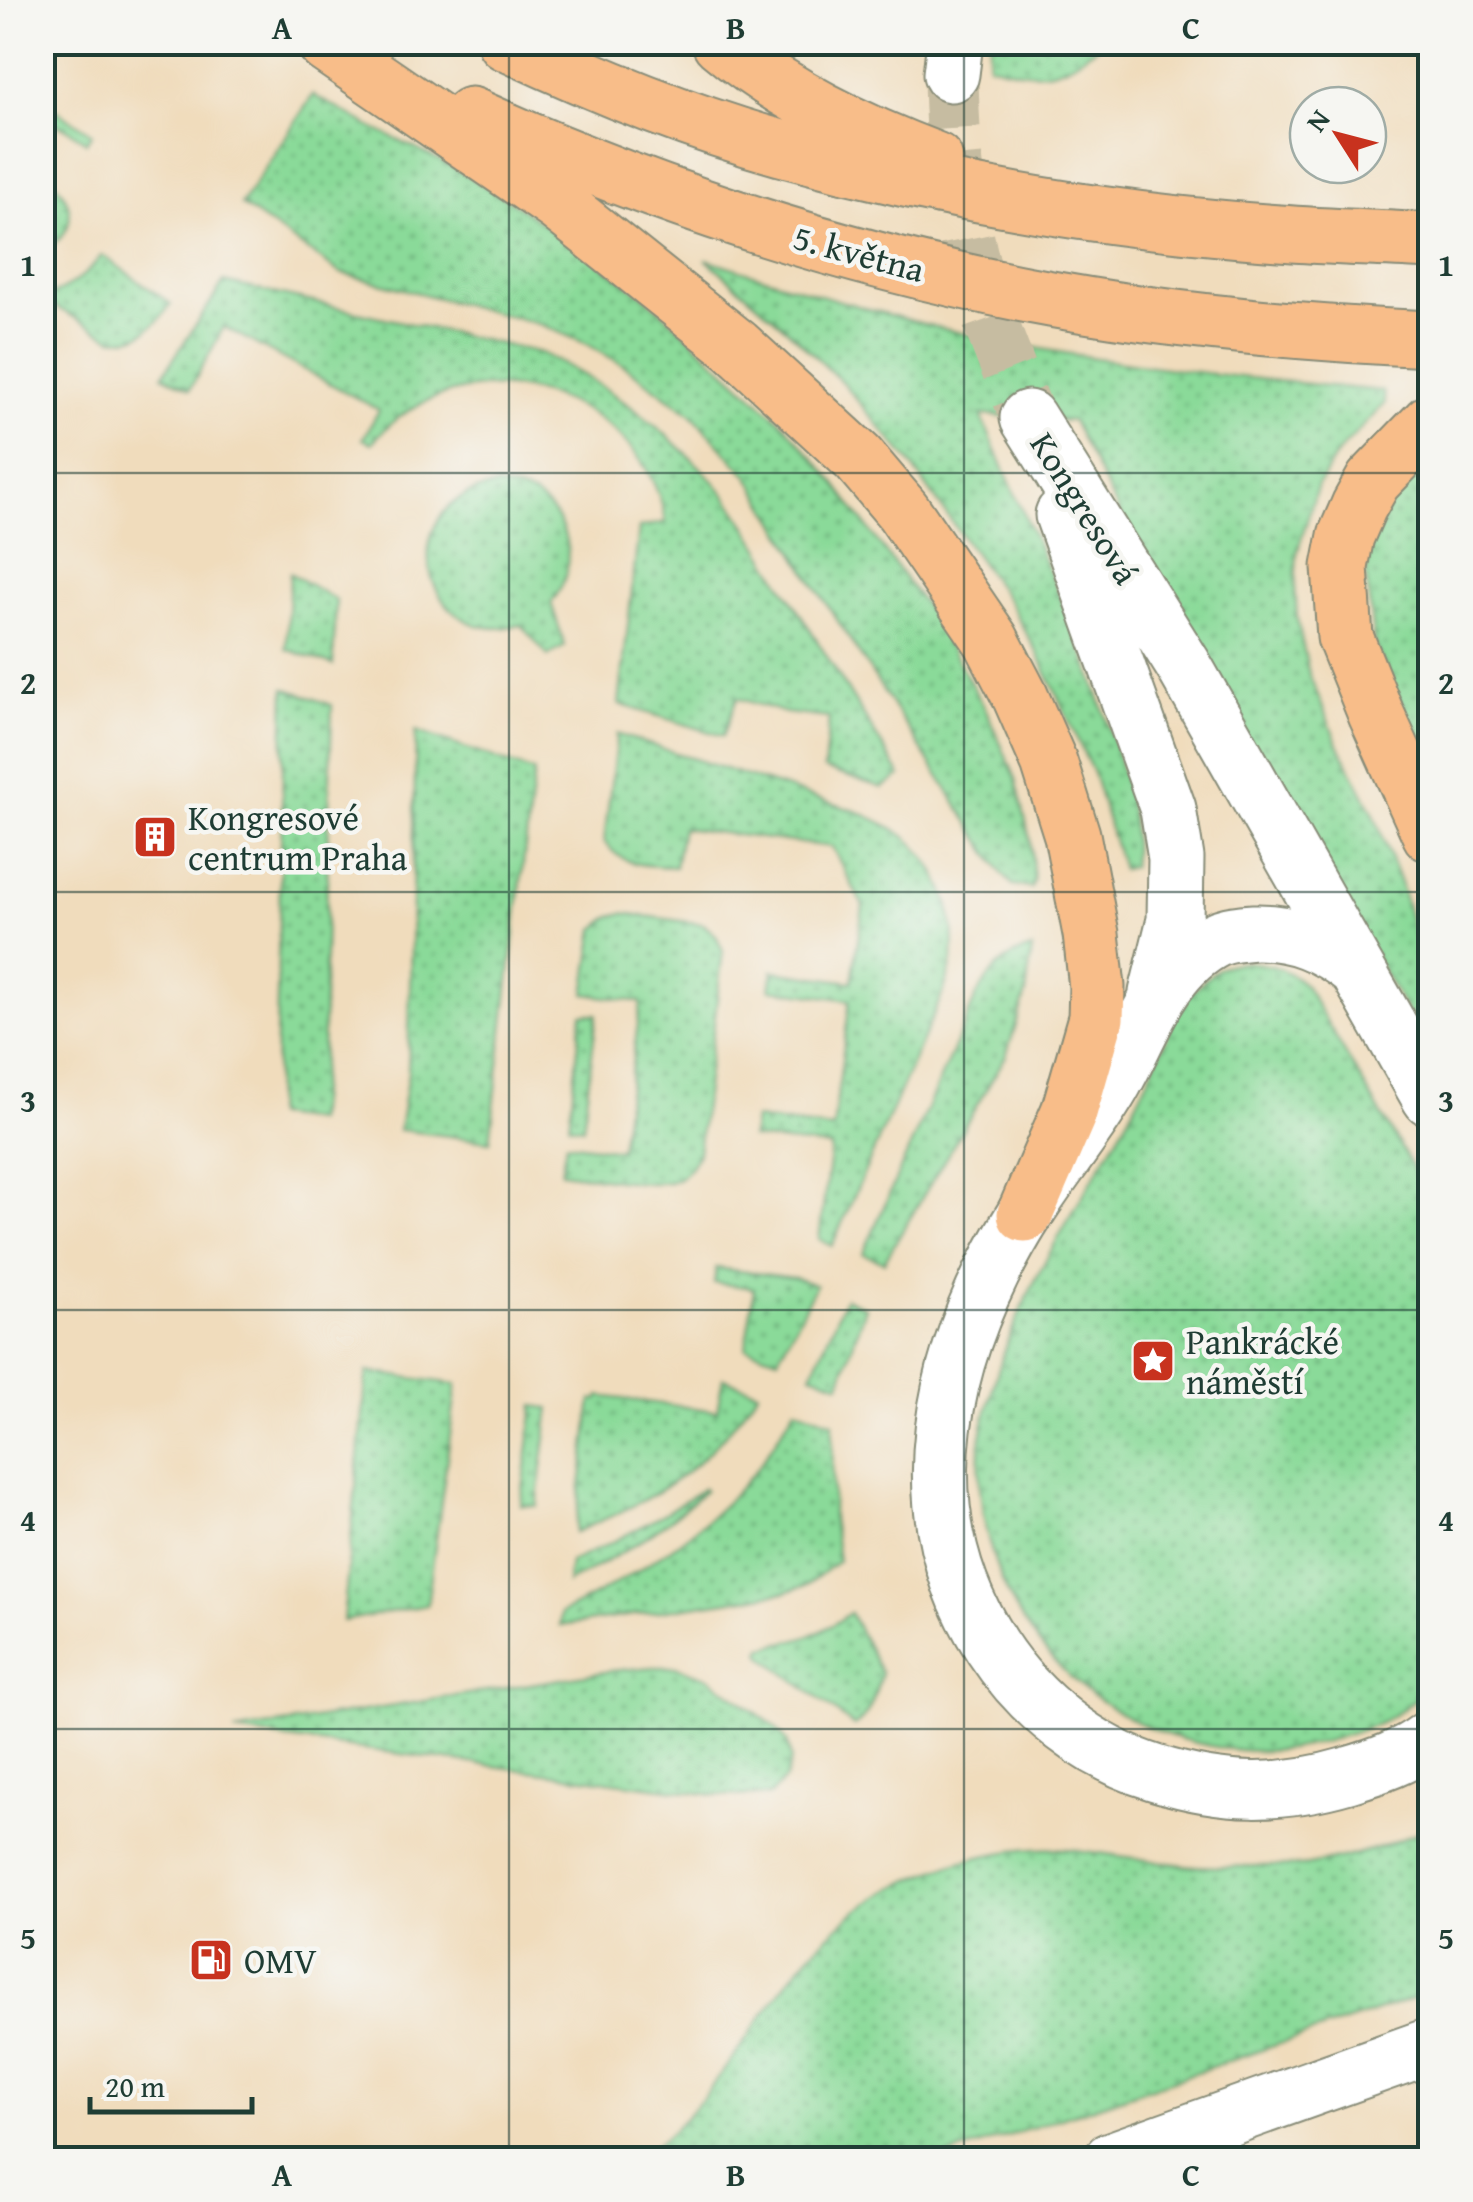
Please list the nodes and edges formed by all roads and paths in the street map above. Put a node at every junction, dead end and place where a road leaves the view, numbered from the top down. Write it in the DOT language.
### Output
graph roads {
  1 [pos="505,42"];
  2 [pos="720,42"];
  3 [pos="324,44"];
  4 [pos="1130,217"];
  5 [pos="1430,241"];
  6 [pos="1430,339"];
  7 [pos="1430,422"];
  8 [pos="1430,834"];
  9 [pos="1356,970"];
  10 [pos="1156,1001"];
  11 [pos="1430,1098"];
  12 [pos="1025,1214"];
  13 [pos="1417,1750"];
  14 [pos="1430,2046"];
  15 [pos="1111,2160"];
  1 -- 4 [label="main road"];
  2 -- 4 [label="main road"];
  3 -- 6 [label="main road, 5. května"];
  3 -- 12 [label="main road"];
  4 -- 5 [label="main road"];
  7 -- 8 [label="main road"];
  9 -- 10 [label="street"];
  9 -- 10 [label="street, Kongresová"];
  9 -- 11 [label="street"];
  10 -- 12 [label="street"];
  12 -- 13 [label="street"];
  14 -- 15 [label="street"];
}
